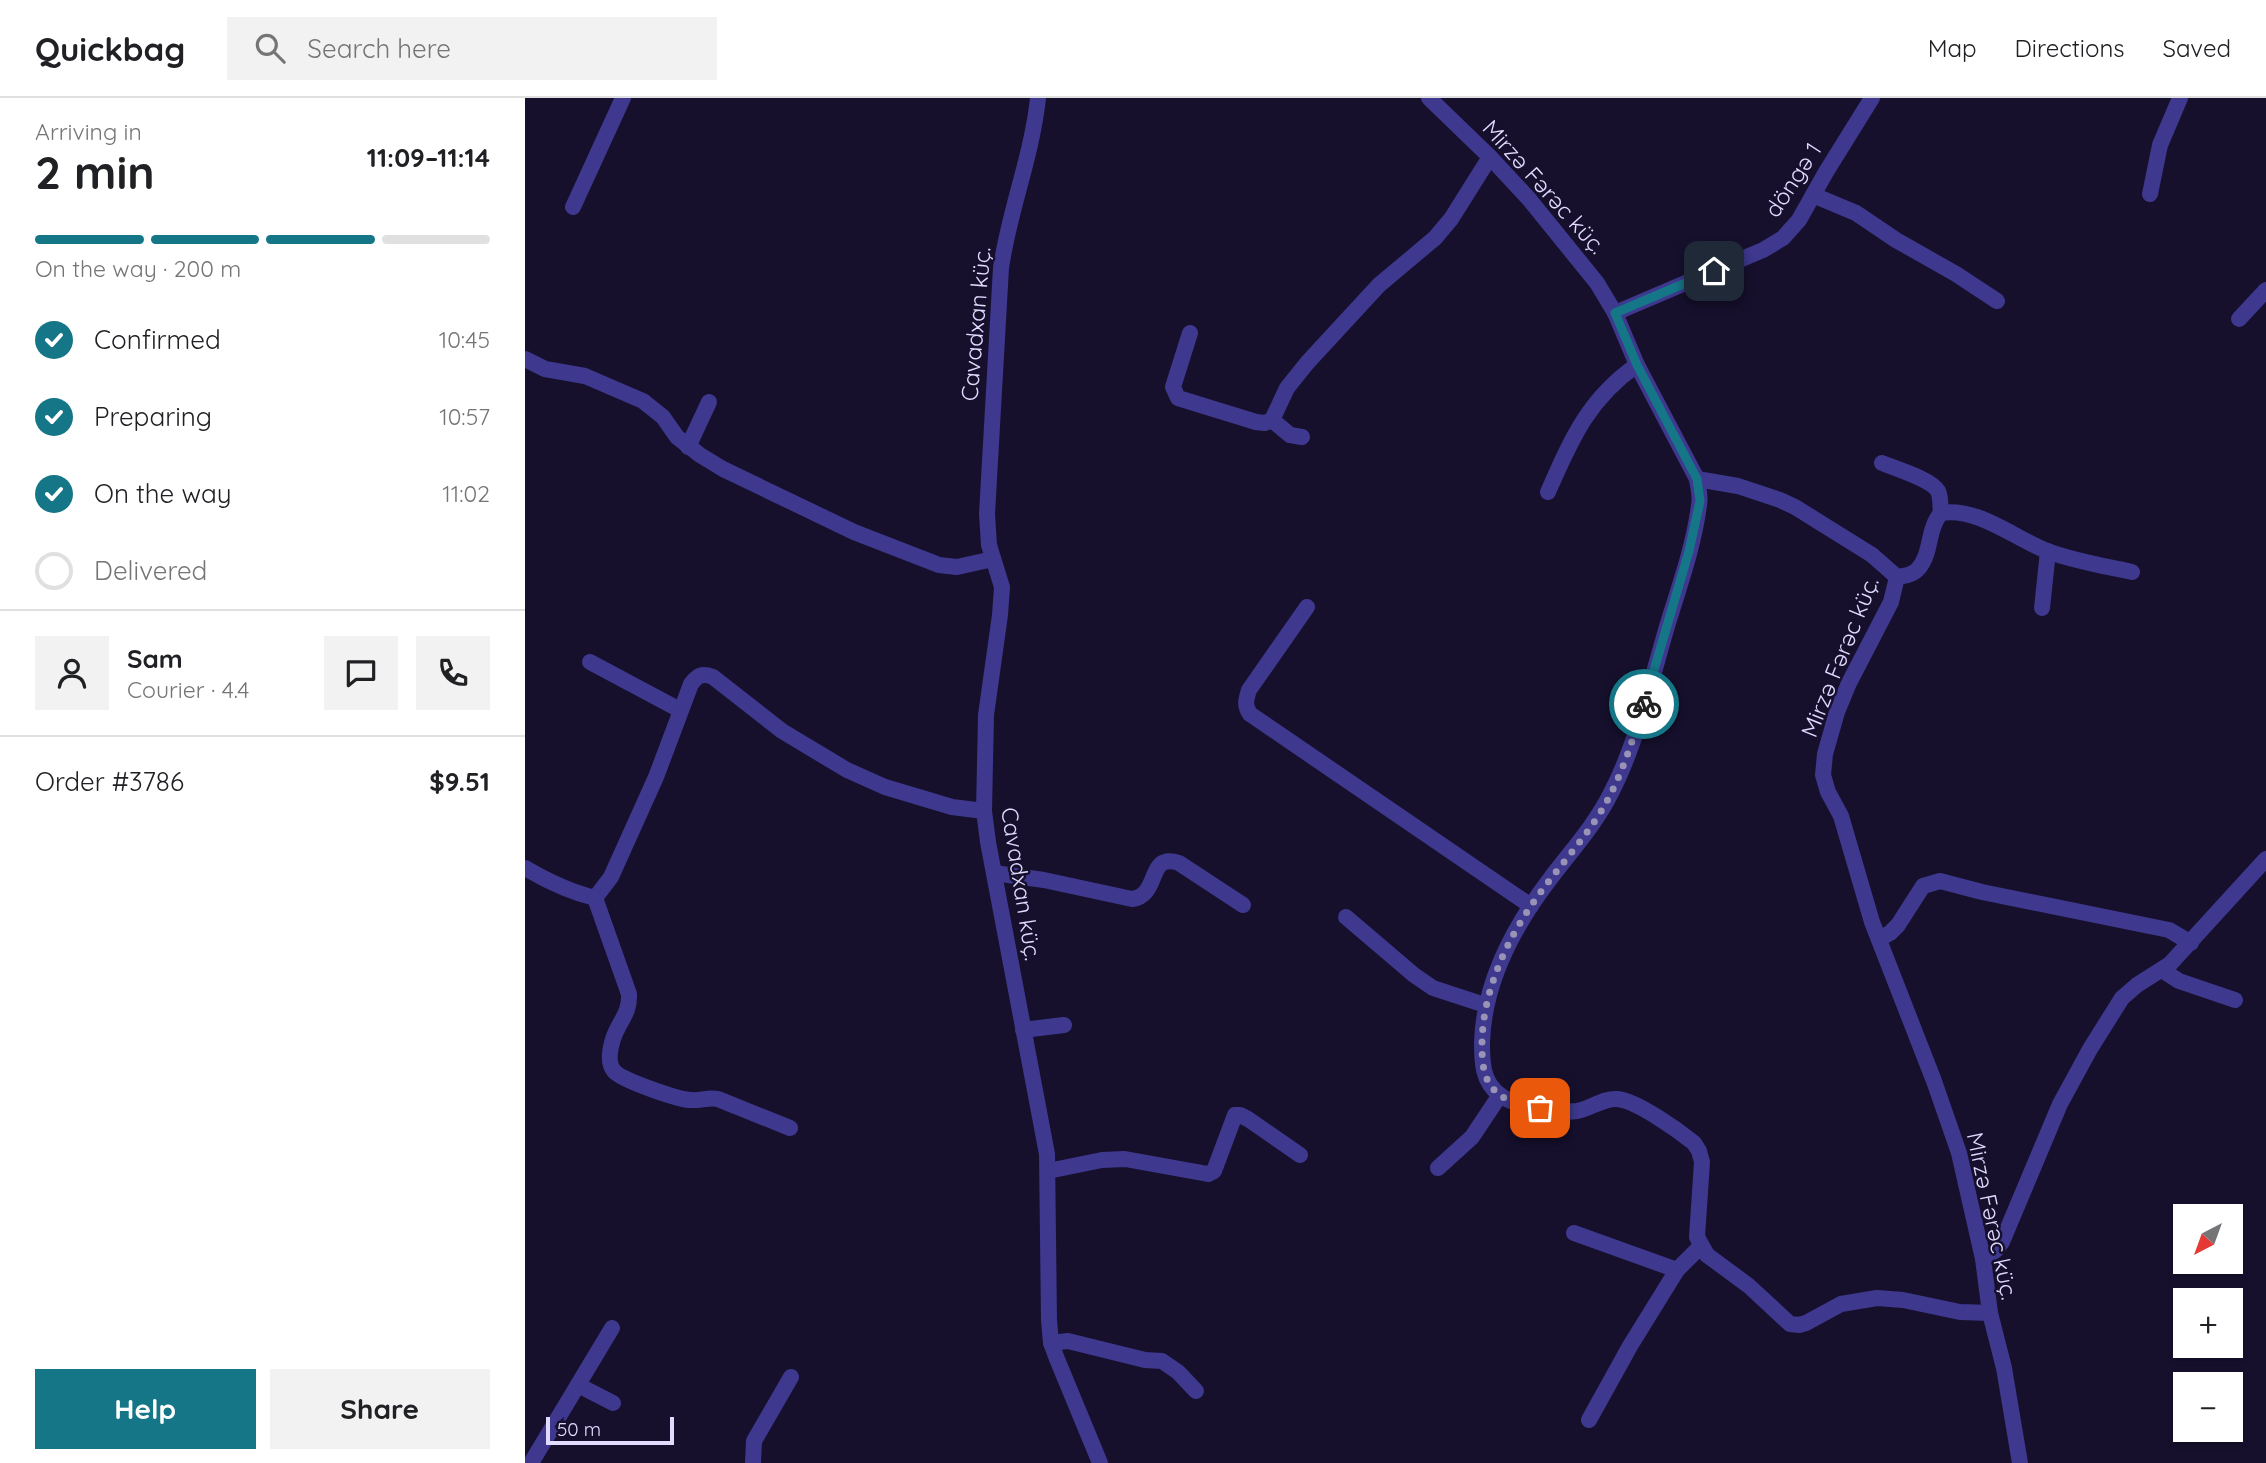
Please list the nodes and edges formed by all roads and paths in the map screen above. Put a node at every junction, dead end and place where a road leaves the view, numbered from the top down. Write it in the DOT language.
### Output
graph roads {
  1 [pos="623,98"];
  2 [pos="1038,98"];
  3 [pos="1429,98"];
  4 [pos="1872,98"];
  5 [pos="2180,98"];
  6 [pos="1490,157"];
  7 [pos="2150,194"];
  8 [pos="1814,195"];
  9 [pos="573,207"];
  10 [pos="2266,290"];
  11 [pos="1997,301"];
  12 [pos="1615,313"];
  13 [pos="2239,319"];
  14 [pos="1190,333"];
  15 [pos="525,359"];
  16 [pos="1637,365"];
  17 [pos="709,402"];
  18 [pos="1272,420"];
  19 [pos="1302,437"];
  20 [pos="688,447"];
  21 [pos="1882,463"];
  22 [pos="1697,479"];
  23 [pos="1548,492"];
  24 [pos="1941,513"];
  25 [pos="2048,551"];
  26 [pos="993,559"];
  27 [pos="2132,572"];
  28 [pos="1897,577"];
  29 [pos="1307,607"];
  30 [pos="2042,608"];
  31 [pos="590,662"];
  32 [pos="680,710"];
  33 [pos="984,811"];
  34 [pos="2266,859"];
  35 [pos="525,868"];
  36 [pos="994,873"];
  37 [pos="595,898"];
  38 [pos="1243,905"];
  39 [pos="1531,906"];
  40 [pos="1346,918"];
  41 [pos="1879,939"];
  42 [pos="2191,943"];
  43 [pos="2162,970"];
  44 [pos="2235,1000"];
  45 [pos="1485,1005"];
  46 [pos="1064,1025"];
  47 [pos="1024,1030"];
  48 [pos="1500,1095"];
  49 [pos="790,1128"];
  50 [pos="1300,1155"];
  51 [pos="1438,1168"];
  52 [pos="1048,1171"];
  53 [pos="1574,1233"];
  54 [pos="1701,1246"];
  55 [pos="1983,1259"];
  56 [pos="1677,1270"];
  57 [pos="1990,1313"];
  58 [pos="612,1328"];
  59 [pos="1051,1343"];
  60 [pos="791,1377"];
  61 [pos="578,1385"];
  62 [pos="1196,1391"];
  63 [pos="613,1403"];
  64 [pos="1590,1420"];
  65 [pos="531,1463"];
  66 [pos="753,1463"];
  67 [pos="1100,1463"];
  68 [pos="2020,1463"];
  1 -- 9 [label="street"];
  2 -- 26 [label="street, Cavadxan küç."];
  3 -- 6 [label="street, Mirzə Fərəc küç."];
  4 -- 8 [label="street, döngə 1"];
  5 -- 7 [label="street"];
  6 -- 12 [label="street, Mirzə Fərəc küç."];
  6 -- 18 [label="street"];
  8 -- 11 [label="street"];
  8 -- 12 [label="street, döngə 1"];
  10 -- 13 [label="street"];
  12 -- 16 [label="street, Mirzə Fərəc küç."];
  14 -- 18 [label="street"];
  15 -- 20 [label="street"];
  16 -- 22 [label="street, Mirzə Fərəc küç."];
  16 -- 23 [label="street"];
  17 -- 20 [label="street"];
  18 -- 19 [label="street"];
  20 -- 26 [label="street"];
  21 -- 24 [label="street"];
  22 -- 28 [label="street, Mirzə Fərəc küç."];
  22 -- 39 [label="street"];
  24 -- 25 [label="street"];
  24 -- 28 [label="street"];
  25 -- 27 [label="street"];
  25 -- 30 [label="street"];
  26 -- 33 [label="street, Cavadxan küç."];
  28 -- 41 [label="street, Mirzə Fərəc küç."];
  29 -- 39 [label="street"];
  31 -- 32 [label="street"];
  32 -- 33 [label="street"];
  32 -- 37 [label="street"];
  33 -- 36 [label="street, Cavadxan küç."];
  34 -- 42 [label="street"];
  35 -- 37 [label="street"];
  36 -- 38 [label="street"];
  36 -- 47 [label="street, Cavadxan küç."];
  37 -- 49 [label="street"];
  39 -- 45 [label="street"];
  40 -- 45 [label="street"];
  41 -- 42 [label="street"];
  41 -- 55 [label="street, Mirzə Fərəc küç."];
  42 -- 43 [label="street"];
  43 -- 44 [label="street"];
  43 -- 55 [label="street"];
  45 -- 48 [label="street"];
  46 -- 47 [label="street"];
  47 -- 52 [label="street, Cavadxan küç."];
  48 -- 51 [label="street"];
  48 -- 54 [label="street"];
  50 -- 52 [label="street"];
  52 -- 59 [label="street, Cavadxan küç."];
  53 -- 56 [label="street"];
  54 -- 56 [label="street"];
  54 -- 57 [label="street"];
  55 -- 57 [label="street, Mirzə Fərəc küç."];
  56 -- 64 [label="street"];
  57 -- 68 [label="street, Mirzə Fərəc küç."];
  58 -- 61 [label="street"];
  59 -- 62 [label="street"];
  59 -- 67 [label="street, Cavadxan küç."];
  60 -- 66 [label="street"];
  61 -- 63 [label="street"];
  61 -- 65 [label="street"];
}
